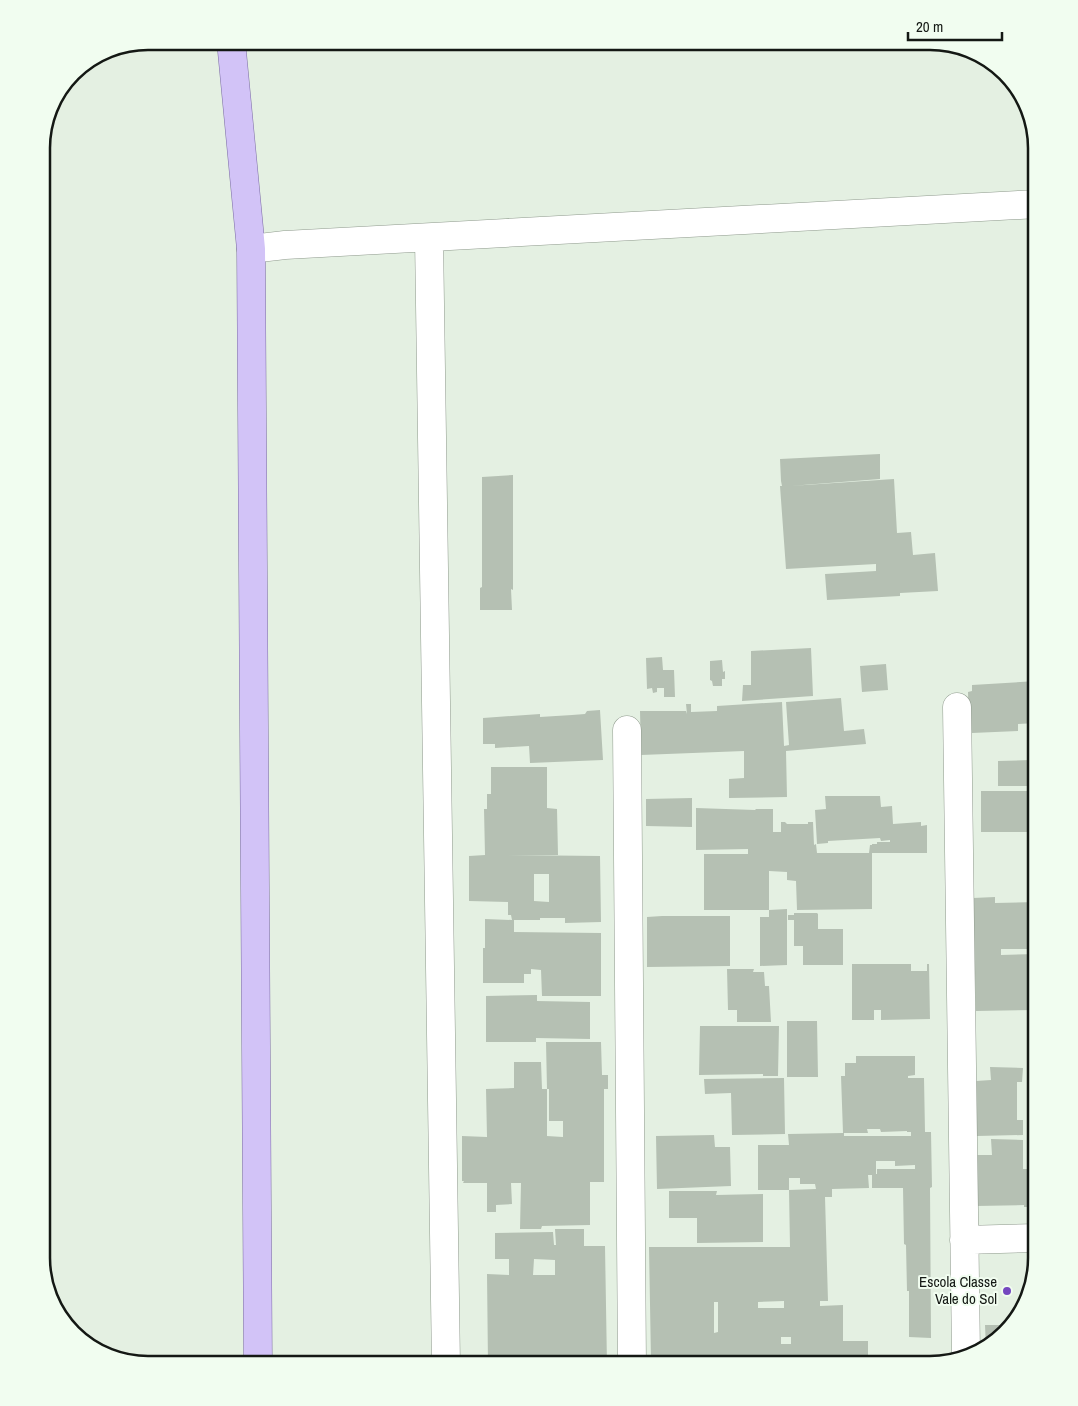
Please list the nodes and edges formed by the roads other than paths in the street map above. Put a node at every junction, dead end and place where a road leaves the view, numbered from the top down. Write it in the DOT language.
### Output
graph roads {
  1 [pos="232,50"];
  2 [pos="1028,205"];
  3 [pos="429,238"];
  4 [pos="250,248"];
  5 [pos="956,707"];
  6 [pos="627,730"];
  7 [pos="1028,1238"];
  8 [pos="964,1240"];
  9 [pos="966,1349"];
  10 [pos="258,1356"];
  11 [pos="446,1356"];
  12 [pos="632,1356"];
  1 -- 4 [label="main road"];
  2 -- 3 [label="street"];
  3 -- 4 [label="street"];
  3 -- 11 [label="street"];
  4 -- 10 [label="main road"];
  5 -- 8 [label="street"];
  6 -- 12 [label="street"];
  7 -- 8 [label="street"];
  8 -- 9 [label="street"];
}
